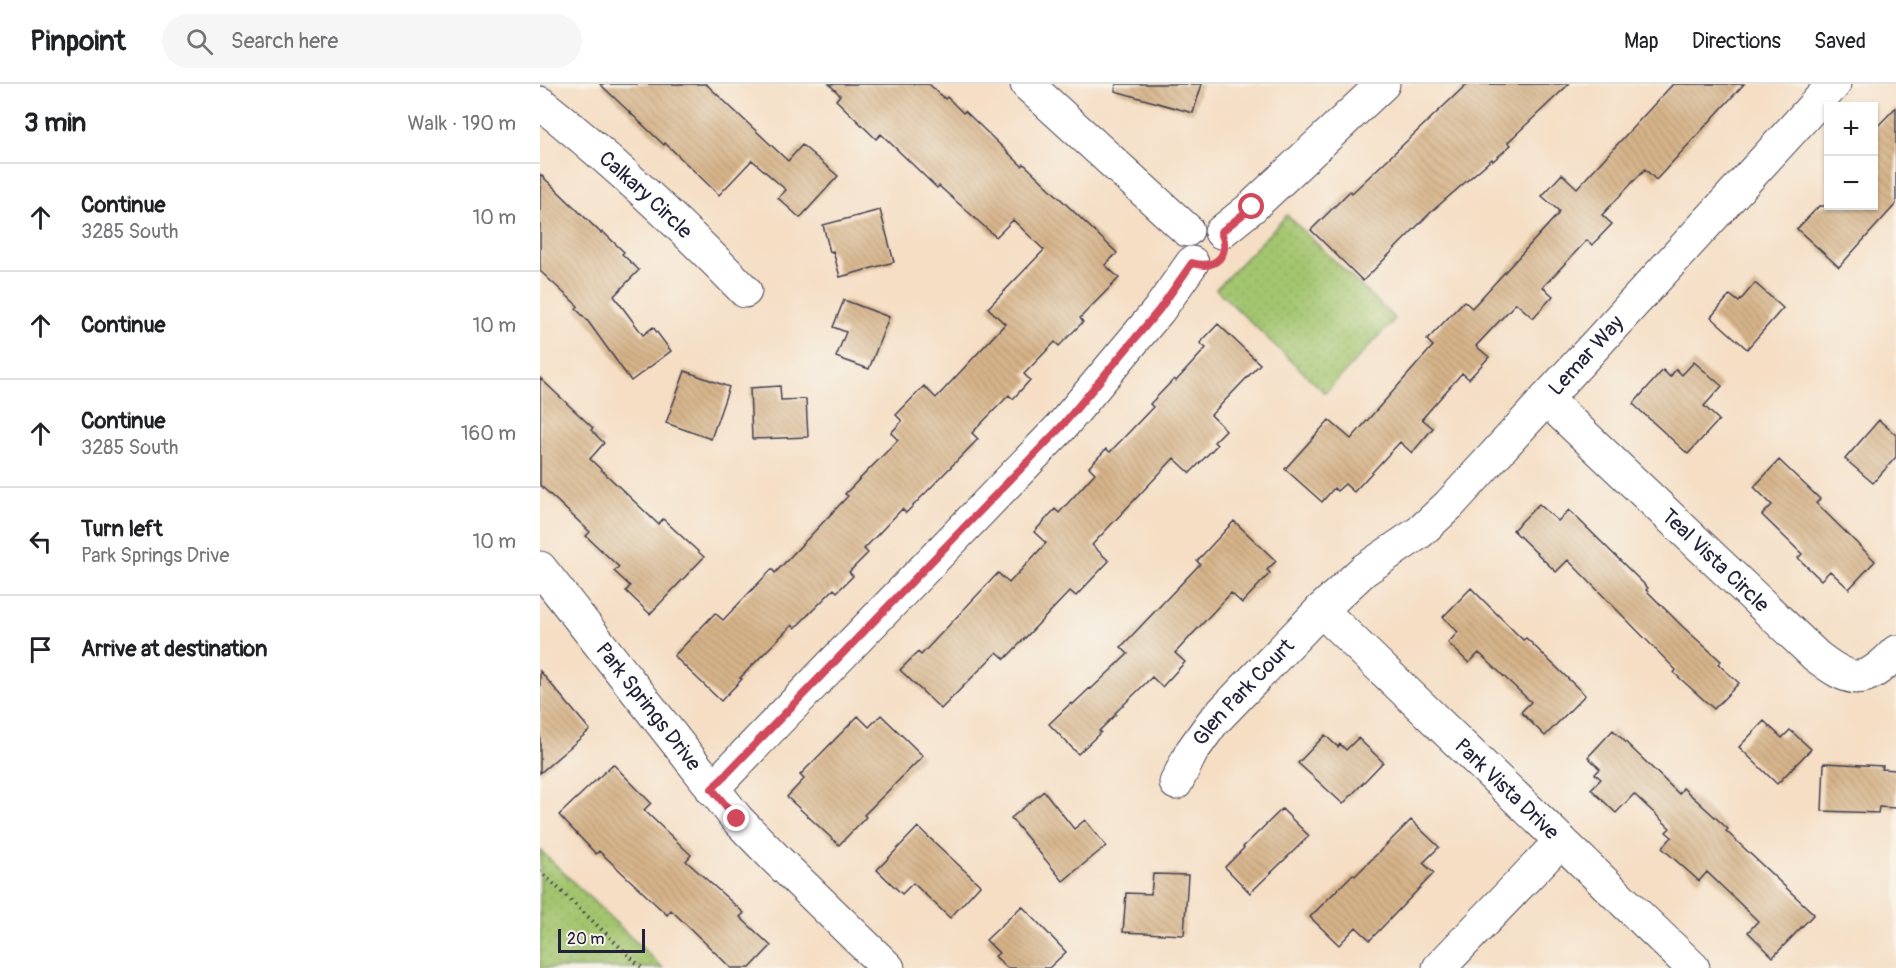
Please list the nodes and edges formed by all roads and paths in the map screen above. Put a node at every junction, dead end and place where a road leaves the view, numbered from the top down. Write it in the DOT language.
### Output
graph roads {
  1 [pos="1027,84"];
  2 [pos="1383,84"];
  3 [pos="1834,84"];
  4 [pos="540,103"];
  5 [pos="1187,230"];
  6 [pos="1221,232"];
  7 [pos="1192,263"];
  8 [pos="745,291"];
  9 [pos="1546,399"];
  10 [pos="540,568"];
  11 [pos="1321,610"];
  12 [pos="1896,652"];
  13 [pos="1176,783"];
  14 [pos="712,789"];
  15 [pos="1561,841"];
  16 [pos="540,871"];
  17 [pos="642,968"];
  18 [pos="888,968"];
  19 [pos="1439,968"];
  20 [pos="1693,968"];
  1 -- 5 [label="street"];
  2 -- 6 [label="street"];
  3 -- 9 [label="street, Lemar Way"];
  4 -- 8 [label="street, Calkary Circle"];
  5 -- 6 [label="street"];
  5 -- 7 [label="street"];
  6 -- 7 [label="street"];
  7 -- 14 [label="street"];
  9 -- 11 [label="street, Lemar Way"];
  9 -- 12 [label="street, Teal Vista Circle"];
  10 -- 14 [label="street, Park Springs Drive"];
  11 -- 13 [label="street, Glen Park Court"];
  11 -- 15 [label="street, Park Vista Drive"];
  14 -- 18 [label="street, Park Springs Drive"];
  15 -- 19 [label="street"];
  15 -- 20 [label="street, Park Vista Drive"];
  16 -- 17 [label="path"];
}
